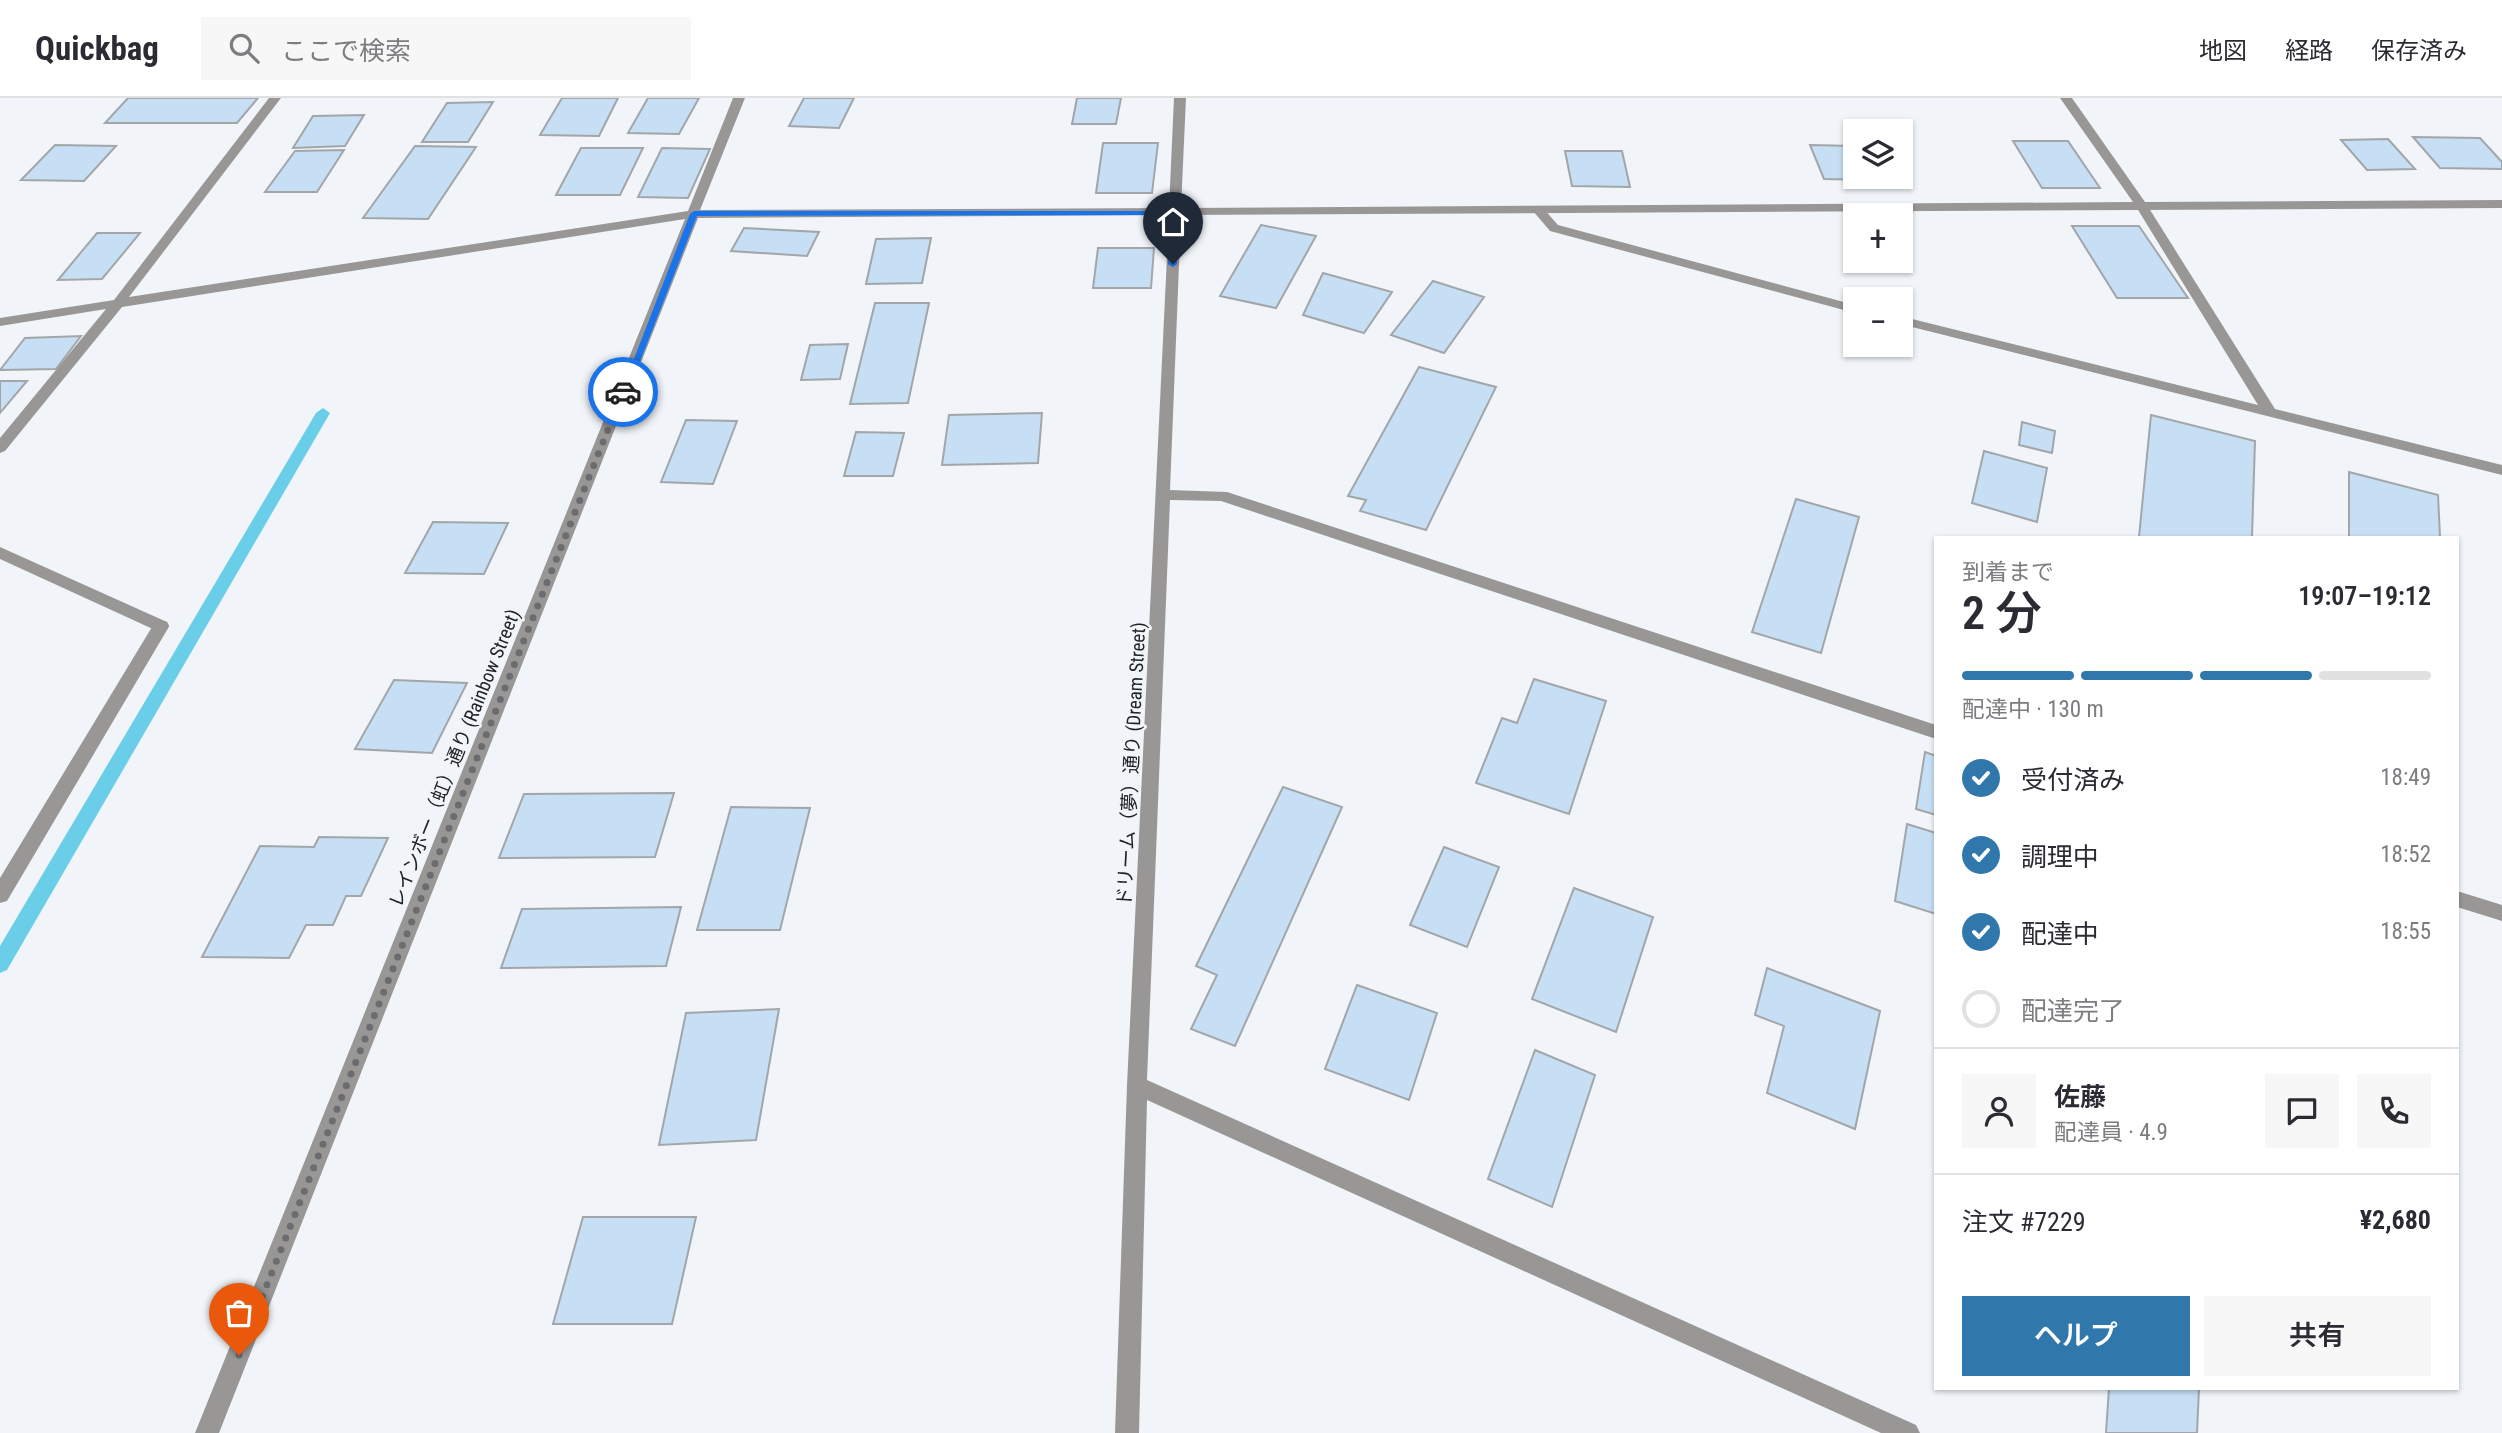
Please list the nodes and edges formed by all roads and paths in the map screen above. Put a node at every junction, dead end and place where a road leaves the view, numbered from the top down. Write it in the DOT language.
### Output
graph roads {
  1 [pos="275,98"];
  2 [pos="739,98"];
  3 [pos="1180,98"];
  4 [pos="2066,98"];
  5 [pos="2502,204"];
  6 [pos="2141,205"];
  7 [pos="1539,211"];
  8 [pos="1174,213"];
  9 [pos="694,214"];
  10 [pos="116,306"];
  11 [pos="1843,306"];
  12 [pos="0,322"];
  13 [pos="1913,323"];
  14 [pos="2269,411"];
  15 [pos="0,448"];
  16 [pos="2502,470"];
  17 [pos="1165,495"];
  18 [pos="0,553"];
  19 [pos="1934,731"];
  20 [pos="0,895"];
  21 [pos="2459,900"];
  22 [pos="2502,913"];
  23 [pos="1137,1085"];
  24 [pos="208,1433"];
  25 [pos="1127,1433"];
  26 [pos="1908,1433"];
  1 -- 10 [label="street"];
  2 -- 9 [label="street, レインボー（虹）通り (Rainbow Street)"];
  3 -- 8 [label="street, ドリーム（夢）通り (Dream Street)"];
  4 -- 6 [label="street"];
  5 -- 6 [label="street"];
  6 -- 7 [label="street"];
  6 -- 14 [label="street"];
  7 -- 8 [label="street"];
  7 -- 11 [label="street"];
  8 -- 9 [label="street"];
  8 -- 17 [label="street, ドリーム（夢）通り (Dream Street)"];
  9 -- 10 [label="street"];
  9 -- 24 [label="street, レインボー（虹）通り (Rainbow Street)"];
  10 -- 12 [label="street"];
  10 -- 15 [label="street"];
  13 -- 14 [label="street"];
  14 -- 16 [label="street"];
  17 -- 19 [label="street"];
  17 -- 23 [label="street, ドリーム（夢）通り (Dream Street)"];
  18 -- 20 [label="street"];
  21 -- 22 [label="street"];
  23 -- 25 [label="street, ドリーム（夢）通り (Dream Street)"];
  23 -- 26 [label="street"];
}
